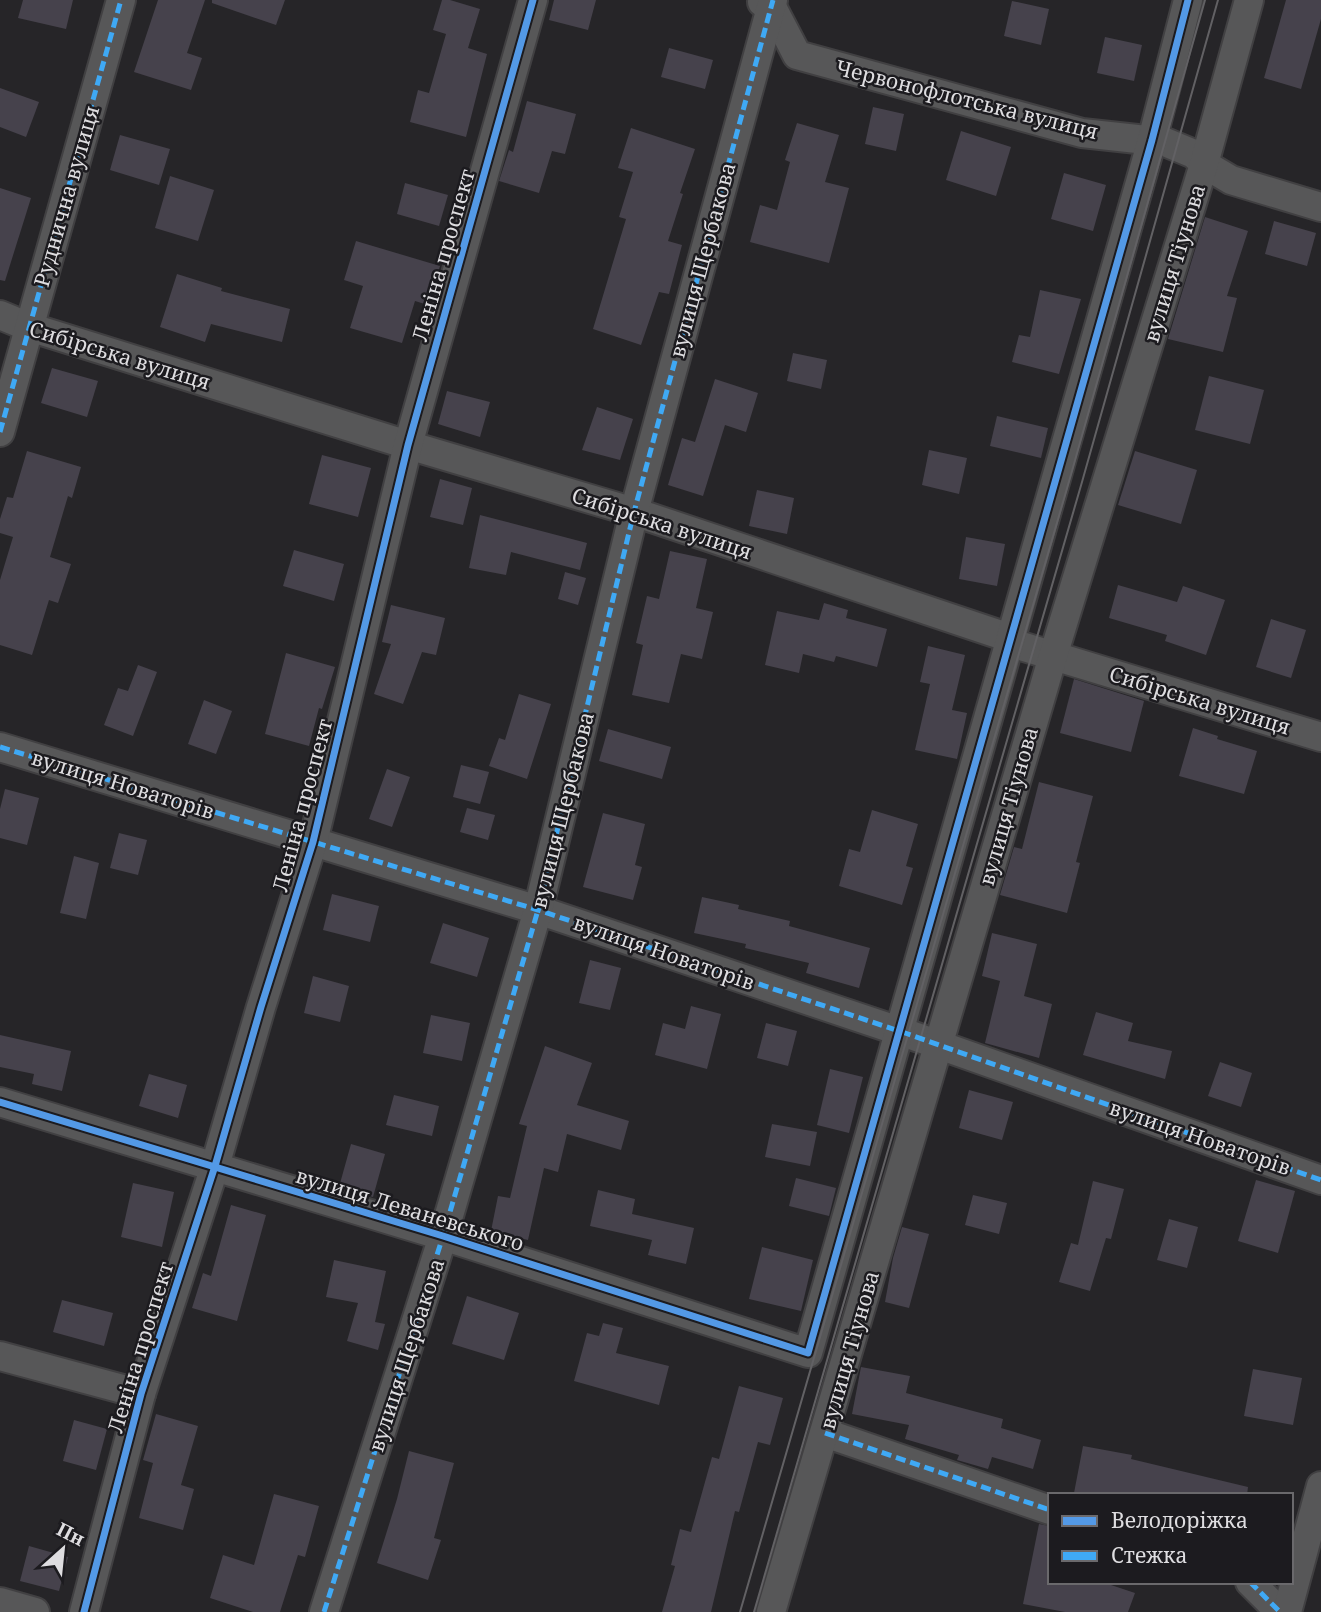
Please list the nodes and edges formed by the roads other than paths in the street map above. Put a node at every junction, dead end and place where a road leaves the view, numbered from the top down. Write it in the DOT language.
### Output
graph roads {
  1 [pos="121,0"];
  2 [pos="533,0"];
  3 [pos="1188,0"];
  4 [pos="1248,0"];
  5 [pos="767,2"];
  6 [pos="1152,140"];
  7 [pos="1204,164"];
  8 [pos="1321,208"];
  9 [pos="0,315"];
  10 [pos="29,327"];
  11 [pos="0,432"];
  12 [pos="408,445"];
  13 [pos="634,512"];
  14 [pos="1010,638"];
  15 [pos="1053,656"];
  16 [pos="1321,737"];
  17 [pos="0,747"];
  18 [pos="313,842"];
  19 [pos="538,910"];
  20 [pos="900,1031"];
  21 [pos="938,1045"];
  22 [pos="0,1102"];
  23 [pos="215,1166"];
  24 [pos="1321,1180"];
  25 [pos="443,1237"];
  26 [pos="0,1356"];
  27 [pos="141,1394"];
  28 [pos="825,1433"];
  29 [pos="1321,1486"];
  30 [pos="1048,1509"];
  31 [pos="1252,1584"];
  32 [pos="0,1602"];
  33 [pos="35,1612"];
  34 [pos="84,1612"];
  35 [pos="324,1612"];
  36 [pos="771,1612"];
  37 [pos="1280,1612"];
  38 [pos="1287,1612"];
  1 -- 10 [label="street, Руднична вулиця"];
  2 -- 12 [label="street, Леніна проспект"];
  3 -- 6 [label="street"];
  4 -- 7 [label="street, вулиця Тіунова"];
  5 -- 6 [label="street, Червонофлотська вулиця"];
  5 -- 13 [label="street, вулиця Щербакова"];
  6 -- 7 [label="street, Червонофлотська вулиця"];
  6 -- 14 [label="street"];
  7 -- 8 [label="street, Червонофлотська вулиця"];
  7 -- 15 [label="street, вулиця Тіунова"];
  9 -- 10 [label="street, Сибірська вулиця"];
  10 -- 11 [label="street, Руднична вулиця"];
  10 -- 12 [label="street, Сибірська вулиця"];
  12 -- 13 [label="street, Сибірська вулиця"];
  12 -- 18 [label="street, Леніна проспект"];
  13 -- 14 [label="street, Сибірська вулиця"];
  13 -- 19 [label="street, вулиця Щербакова"];
  14 -- 15 [label="street, Сибірська вулиця"];
  14 -- 20 [label="street"];
  15 -- 16 [label="street, Сибірська вулиця"];
  15 -- 21 [label="street, вулиця Тіунова"];
  17 -- 18 [label="street, вулиця Новаторів"];
  18 -- 19 [label="street, вулиця Новаторів"];
  18 -- 23 [label="street, Леніна проспект"];
  19 -- 20 [label="street, вулиця Новаторів"];
  19 -- 25 [label="street, вулиця Щербакова"];
  20 -- 21 [label="street, вулиця Новаторів"];
  20 -- 25 [label="street, вулиця Леваневського"];
  21 -- 24 [label="street, вулиця Новаторів"];
  21 -- 28 [label="street, вулиця Тіунова"];
  22 -- 23 [label="street, вулиця Леваневського"];
  23 -- 25 [label="street, вулиця Леваневського"];
  23 -- 27 [label="street, Леніна проспект"];
  25 -- 35 [label="street, вулиця Щербакова"];
  26 -- 27 [label="street"];
  27 -- 34 [label="street, Леніна проспект"];
  28 -- 30 [label="street"];
  28 -- 36 [label="street, вулиця Тіунова"];
  29 -- 38 [label="street"];
  31 -- 37 [label="street"];
  32 -- 33 [label="street"];
}
